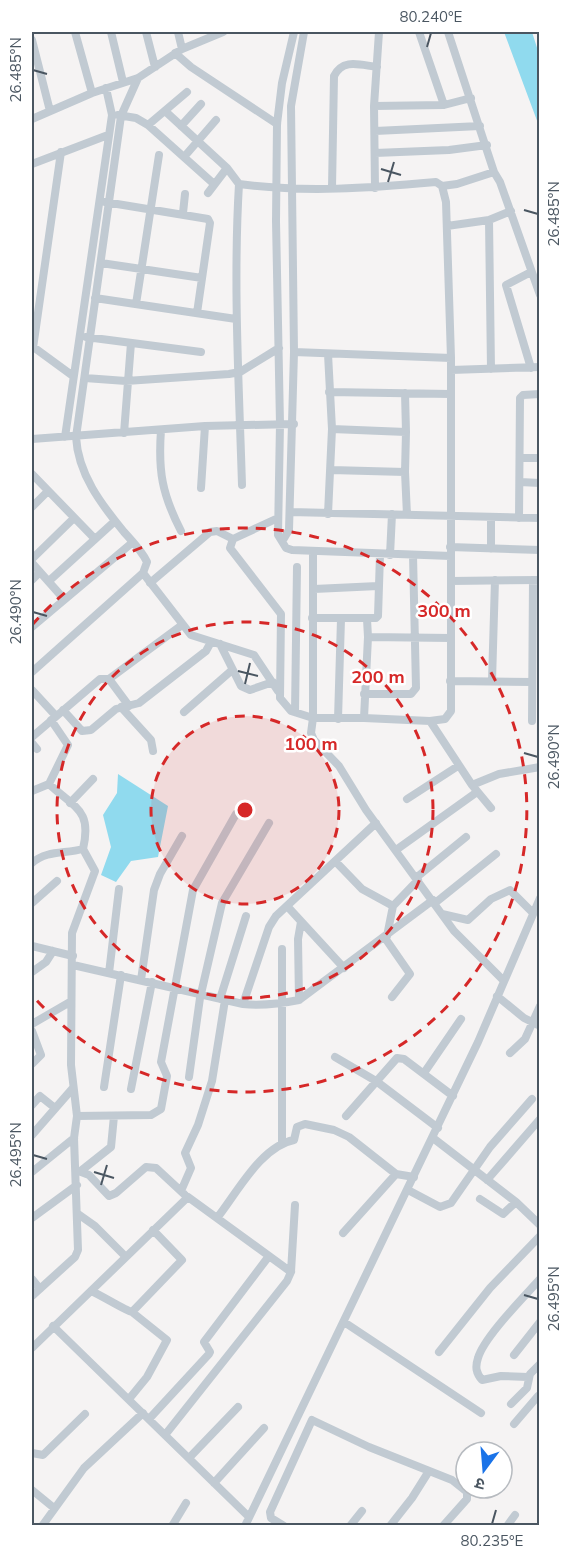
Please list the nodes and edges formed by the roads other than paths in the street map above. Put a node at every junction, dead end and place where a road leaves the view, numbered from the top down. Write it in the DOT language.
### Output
graph roads {
  1 [pos="75,32"];
  2 [pos="111,32"];
  3 [pos="146,32"];
  4 [pos="178,32"];
  5 [pos="223,32"];
  6 [pos="294,32"];
  7 [pos="304,32"];
  8 [pos="379,32"];
  9 [pos="419,32"];
  10 [pos="448,32"];
  11 [pos="32,40"];
  12 [pos="179,51"];
  13 [pos="155,66"];
  14 [pos="377,67"];
  15 [pos="36,72"];
  16 [pos="138,78"];
  17 [pos="123,82"];
  18 [pos="106,88"];
  19 [pos="188,92"];
  20 [pos="92,93"];
  21 [pos="471,98"];
  22 [pos="201,104"];
  23 [pos="444,105"];
  24 [pos="374,106"];
  25 [pos="50,111"];
  26 [pos="165,111"];
  27 [pos="117,115"];
  28 [pos="32,119"];
  29 [pos="216,120"];
  30 [pos="277,124"];
  31 [pos="148,125"];
  32 [pos="181,126"];
  33 [pos="480,126"];
  34 [pos="375,131"];
  35 [pos="108,135"];
  36 [pos="198,141"];
  37 [pos="487,145"];
  38 [pos="61,152"];
  39 [pos="375,153"];
  40 [pos="159,155"];
  41 [pos="184,157"];
  42 [pos="32,164"];
  43 [pos="227,168"];
  44 [pos="494,172"];
  45 [pos="214,184"];
  46 [pos="239,184"];
  47 [pos="442,186"];
  48 [pos="332,188"];
  49 [pos="375,188"];
  50 [pos="276,189"];
  51 [pos="291,189"];
  52 [pos="207,193"];
  53 [pos="185,194"];
  54 [pos="100,202"];
  55 [pos="110,203"];
  56 [pos="151,208"];
  57 [pos="511,212"];
  58 [pos="183,213"];
  59 [pos="489,220"];
  60 [pos="447,226"];
  61 [pos="101,263"];
  62 [pos="142,269"];
  63 [pos="531,272"];
  64 [pos="202,278"];
  65 [pos="32,289"];
  66 [pos="540,295"];
  67 [pos="41,296"];
  68 [pos="85,297"];
  69 [pos="97,299"];
  70 [pos="136,304"];
  71 [pos="197,313"];
  72 [pos="236,319"];
  73 [pos="80,336"];
  74 [pos="91,337"];
  75 [pos="131,343"];
  76 [pos="32,347"];
  77 [pos="279,348"];
  78 [pos="201,352"];
  79 [pos="294,352"];
  80 [pos="328,354"];
  81 [pos="452,358"];
  82 [pos="535,367"];
  83 [pos="491,369"];
  84 [pos="451,370"];
  85 [pos="240,372"];
  86 [pos="73,376"];
  87 [pos="85,378"];
  88 [pos="126,381"];
  89 [pos="328,392"];
  90 [pos="405,393"];
  91 [pos="450,394"];
  92 [pos="540,394"];
  93 [pos="280,424"];
  94 [pos="294,424"];
  95 [pos="240,425"];
  96 [pos="205,426"];
  97 [pos="332,429"];
  98 [pos="161,430"];
  99 [pos="406,432"];
  100 [pos="124,433"];
  101 [pos="65,437"];
  102 [pos="76,437"];
  103 [pos="32,439"];
  104 [pos="520,458"];
  105 [pos="540,458"];
  106 [pos="331,470"];
  107 [pos="405,471"];
  108 [pos="32,474"];
  109 [pos="520,482"];
  110 [pos="540,483"];
  111 [pos="242,485"];
  112 [pos="201,488"];
  113 [pos="48,491"];
  114 [pos="33,504"];
  115 [pos="290,512"];
  116 [pos="328,514"];
  117 [pos="392,514"];
  118 [pos="407,514"];
  119 [pos="451,517"];
  120 [pos="491,517"];
  121 [pos="74,518"];
  122 [pos="278,518"];
  123 [pos="519,518"];
  124 [pos="540,518"];
  125 [pos="115,521"];
  126 [pos="181,531"];
  127 [pos="95,539"];
  128 [pos="233,539"];
  129 [pos="283,540"];
  130 [pos="133,542"];
  131 [pos="450,547"];
  132 [pos="491,549"];
  133 [pos="540,550"];
  134 [pos="313,552"];
  135 [pos="380,555"];
  136 [pos="390,555"];
  137 [pos="413,555"];
  138 [pos="451,556"];
  139 [pos="32,559"];
  140 [pos="32,563"];
  141 [pos="297,567"];
  142 [pos="40,572"];
  143 [pos="143,573"];
  144 [pos="32,580"];
  145 [pos="451,580"];
  146 [pos="495,580"];
  147 [pos="536,580"];
  148 [pos="49,581"];
  149 [pos="150,583"];
  150 [pos="378,586"];
  151 [pos="314,589"];
  152 [pos="64,599"];
  153 [pos="312,618"];
  154 [pos="341,619"];
  155 [pos="367,619"];
  156 [pos="182,625"];
  157 [pos="32,627"];
  158 [pos="368,637"];
  159 [pos="415,638"];
  160 [pos="451,638"];
  161 [pos="210,642"];
  162 [pos="220,644"];
  163 [pos="231,671"];
  164 [pos="32,672"];
  165 [pos="109,679"];
  166 [pos="450,681"];
  167 [pos="492,681"];
  168 [pos="273,682"];
  169 [pos="532,682"];
  170 [pos="32,690"];
  171 [pos="278,691"];
  172 [pos="364,694"];
  173 [pos="129,706"];
  174 [pos="120,707"];
  175 [pos="63,710"];
  176 [pos="184,712"];
  177 [pos="295,712"];
  178 [pos="53,718"];
  179 [pos="313,718"];
  180 [pos="363,718"];
  181 [pos="338,719"];
  182 [pos="430,721"];
  183 [pos="532,721"];
  184 [pos="32,737"];
  185 [pos="153,752"];
  186 [pos="458,766"];
  187 [pos="540,767"];
  188 [pos="93,779"];
  189 [pos="49,784"];
  190 [pos="474,789"];
  191 [pos="32,790"];
  192 [pos="407,799"];
  193 [pos="70,803"];
  194 [pos="491,808"];
  195 [pos="236,814"];
  196 [pos="269,823"];
  197 [pos="376,823"];
  198 [pos="182,836"];
  199 [pos="466,837"];
  200 [pos="83,849"];
  201 [pos="396,850"];
  202 [pos="496,854"];
  203 [pos="335,861"];
  204 [pos="32,863"];
  205 [pos="417,878"];
  206 [pos="57,881"];
  207 [pos="119,889"];
  208 [pos="540,898"];
  209 [pos="434,902"];
  210 [pos="32,903"];
  211 [pos="287,906"];
  212 [pos="393,906"];
  213 [pos="533,913"];
  214 [pos="442,914"];
  215 [pos="246,916"];
  216 [pos="301,922"];
  217 [pos="386,937"];
  218 [pos="32,946"];
  219 [pos="282,949"];
  220 [pos="53,951"];
  221 [pos="73,956"];
  222 [pos="73,965"];
  223 [pos="344,968"];
  224 [pos="32,972"];
  225 [pos="109,973"];
  226 [pos="121,975"];
  227 [pos="141,980"];
  228 [pos="503,980"];
  229 [pos="152,982"];
  230 [pos="177,988"];
  231 [pos="201,994"];
  232 [pos="497,996"];
  233 [pos="392,997"];
  234 [pos="222,999"];
  235 [pos="299,1000"];
  236 [pos="70,1002"];
  237 [pos="243,1004"];
  238 [pos="280,1004"];
  239 [pos="540,1006"];
  240 [pos="461,1019"];
  241 [pos="32,1024"];
  242 [pos="536,1024"];
  243 [pos="32,1031"];
  244 [pos="510,1053"];
  245 [pos="335,1057"];
  246 [pos="32,1064"];
  247 [pos="424,1073"];
  248 [pos="189,1077"];
  249 [pos="376,1081"];
  250 [pos="104,1087"];
  251 [pos="72,1088"];
  252 [pos="131,1089"];
  253 [pos="453,1096"];
  254 [pos="532,1099"];
  255 [pos="32,1105"];
  256 [pos="55,1108"];
  257 [pos="77,1116"];
  258 [pos="114,1116"];
  259 [pos="346,1116"];
  260 [pos="540,1119"];
  261 [pos="438,1128"];
  262 [pos="32,1135"];
  263 [pos="74,1138"];
  264 [pos="433,1138"];
  265 [pos="282,1142"];
  266 [pos="474,1169"];
  267 [pos="79,1170"];
  268 [pos="32,1172"];
  269 [pos="396,1174"];
  270 [pos="414,1177"];
  271 [pos="487,1180"];
  272 [pos="77,1185"];
  273 [pos="408,1190"];
  274 [pos="184,1194"];
  275 [pos="480,1199"];
  276 [pos="516,1202"];
  277 [pos="295,1205"];
  278 [pos="78,1214"];
  279 [pos="32,1218"];
  280 [pos="217,1218"];
  281 [pos="540,1225"];
  282 [pos="153,1230"];
  283 [pos="344,1233"];
  284 [pos="540,1236"];
  285 [pos="269,1256"];
  286 [pos="126,1257"];
  287 [pos="291,1272"];
  288 [pos="32,1279"];
  289 [pos="540,1279"];
  290 [pos="40,1289"];
  291 [pos="91,1291"];
  292 [pos="32,1296"];
  293 [pos="132,1312"];
  294 [pos="344,1322"];
  295 [pos="540,1322"];
  296 [pos="53,1326"];
  297 [pos="32,1348"];
  298 [pos="439,1352"];
  299 [pos="514,1355"];
  300 [pos="540,1364"];
  301 [pos="528,1377"];
  302 [pos="527,1388"];
  303 [pos="539,1397"];
  304 [pos="129,1400"];
  305 [pos="512,1404"];
  306 [pos="238,1407"];
  307 [pos="481,1413"];
  308 [pos="85,1414"];
  309 [pos="146,1416"];
  310 [pos="514,1425"];
  311 [pos="264,1428"];
  312 [pos="165,1435"];
  313 [pos="32,1453"];
  314 [pos="189,1458"];
  315 [pos="429,1471"];
  316 [pos="214,1483"];
  317 [pos="32,1490"];
  318 [pos="186,1503"];
  319 [pos="54,1508"];
  320 [pos="362,1511"];
  321 [pos="515,1515"];
  322 [pos="249,1517"];
  323 [pos="42,1526"];
  324 [pos="172,1526"];
  325 [pos="245,1526"];
  326 [pos="284,1526"];
  327 [pos="350,1526"];
  328 [pos="390,1526"];
  329 [pos="443,1526"];
  330 [pos="507,1526"];
  1 -- 20 [label="street"];
  2 -- 17 [label="street"];
  3 -- 13 [label="street"];
  4 -- 12 [label="street"];
  5 -- 12 [label="street"];
  6 -- 30 [label="street"];
  7 -- 51 [label="street"];
  8 -- 14 [label="street"];
  9 -- 23 [label="street"];
  10 -- 21 [label="street"];
  11 -- 15 [label="street"];
  12 -- 13 [label="street"];
  12 -- 30 [label="street"];
  13 -- 16 [label="street"];
  14 -- 24 [label="street"];
  14 -- 48 [label="street"];
  15 -- 25 [label="street"];
  16 -- 17 [label="street"];
  16 -- 27 [label="street"];
  17 -- 18 [label="street"];
  18 -- 20 [label="street"];
  18 -- 27 [label="street"];
  19 -- 26 [label="street"];
  20 -- 25 [label="street"];
  21 -- 23 [label="street"];
  21 -- 33 [label="street"];
  22 -- 32 [label="street"];
  23 -- 24 [label="street"];
  24 -- 34 [label="street"];
  25 -- 28 [label="street"];
  26 -- 31 [label="street"];
  26 -- 32 [label="street"];
  27 -- 31 [label="street"];
  27 -- 35 [label="street"];
  27 -- 55 [label="street"];
  29 -- 36 [label="street"];
  30 -- 50 [label="street"];
  31 -- 41 [label="street"];
  32 -- 36 [label="street"];
  33 -- 34 [label="street"];
  33 -- 37 [label="street"];
  34 -- 39 [label="street"];
  35 -- 38 [label="street"];
  35 -- 54 [label="street"];
  36 -- 41 [label="street"];
  36 -- 43 [label="street"];
  37 -- 39 [label="street"];
  37 -- 44 [label="street"];
  38 -- 42 [label="street"];
  38 -- 67 [label="street"];
  39 -- 49 [label="street"];
  40 -- 56 [label="street"];
  41 -- 45 [label="street"];
  43 -- 45 [label="street"];
  43 -- 46 [label="street"];
  44 -- 47 [label="street"];
  44 -- 57 [label="street"];
  45 -- 52 [label="street"];
  46 -- 50 [label="street"];
  46 -- 72 [label="street"];
  47 -- 49 [label="street"];
  47 -- 60 [label="street"];
  48 -- 49 [label="street"];
  48 -- 51 [label="street"];
  50 -- 51 [label="street"];
  50 -- 77 [label="street"];
  51 -- 79 [label="street"];
  53 -- 58 [label="street"];
  54 -- 55 [label="street"];
  54 -- 68 [label="street"];
  55 -- 56 [label="street"];
  55 -- 61 [label="street"];
  56 -- 58 [label="street"];
  56 -- 62 [label="street"];
  57 -- 59 [label="street"];
  57 -- 63 [label="street"];
  58 -- 64 [label="street"];
  59 -- 60 [label="street"];
  59 -- 83 [label="street"];
  60 -- 81 [label="street"];
  61 -- 62 [label="street"];
  61 -- 69 [label="street"];
  62 -- 64 [label="street"];
  62 -- 70 [label="street"];
  63 -- 66 [label="street"];
  63 -- 82 [label="street"];
  64 -- 71 [label="street"];
  65 -- 67 [label="street"];
  67 -- 76 [label="street"];
  68 -- 69 [label="street"];
  68 -- 73 [label="street"];
  69 -- 70 [label="street"];
  69 -- 74 [label="street"];
  70 -- 71 [label="street"];
  71 -- 72 [label="street"];
  72 -- 85 [label="street"];
  73 -- 74 [label="street"];
  73 -- 86 [label="street"];
  74 -- 75 [label="street"];
  74 -- 87 [label="street"];
  75 -- 78 [label="street"];
  75 -- 88 [label="street"];
  76 -- 86 [label="street"];
  77 -- 85 [label="street"];
  77 -- 93 [label="street"];
  79 -- 80 [label="street"];
  79 -- 94 [label="street"];
  80 -- 81 [label="street"];
  80 -- 89 [label="street"];
  81 -- 84 [label="street"];
  82 -- 83 [label="street"];
  83 -- 84 [label="street"];
  84 -- 91 [label="street"];
  85 -- 88 [label="street"];
  85 -- 95 [label="street"];
  86 -- 101 [label="street"];
  87 -- 88 [label="street"];
  87 -- 102 [label="street"];
  88 -- 100 [label="street"];
  89 -- 90 [label="street"];
  89 -- 97 [label="street"];
  90 -- 91 [label="street"];
  90 -- 99 [label="street"];
  91 -- 119 [label="street"];
  92 -- 104 [label="street"];
  93 -- 94 [label="street"];
  93 -- 95 [label="street"];
  93 -- 122 [label="street"];
  94 -- 115 [label="street"];
  95 -- 96 [label="street"];
  95 -- 111 [label="street"];
  96 -- 98 [label="street"];
  96 -- 112 [label="street"];
  97 -- 99 [label="street"];
  97 -- 106 [label="street"];
  98 -- 100 [label="street"];
  98 -- 126 [label="street"];
  99 -- 107 [label="street"];
  100 -- 102 [label="street"];
  101 -- 102 [label="street"];
  101 -- 103 [label="street"];
  102 -- 125 [label="street"];
  104 -- 105 [label="street"];
  104 -- 109 [label="street"];
  106 -- 107 [label="street"];
  106 -- 116 [label="street"];
  107 -- 118 [label="street"];
  108 -- 113 [label="street"];
  109 -- 110 [label="street"];
  109 -- 123 [label="street"];
  113 -- 114 [label="street"];
  113 -- 121 [label="street"];
  115 -- 116 [label="street"];
  115 -- 129 [label="street"];
  116 -- 117 [label="street"];
  117 -- 118 [label="street"];
  117 -- 136 [label="street"];
  118 -- 119 [label="street"];
  119 -- 120 [label="street"];
  119 -- 131 [label="street"];
  120 -- 123 [label="street"];
  120 -- 132 [label="street"];
  121 -- 127 [label="street"];
  121 -- 139 [label="street"];
  122 -- 128 [label="street"];
  122 -- 129 [label="street"];
  123 -- 124 [label="street"];
  125 -- 127 [label="street"];
  125 -- 130 [label="street"];
  127 -- 148 [label="street"];
  128 -- 149 [label="street"];
  128 -- 171 [label="street"];
  129 -- 134 [label="street"];
  130 -- 143 [label="street"];
  130 -- 152 [label="street"];
  131 -- 132 [label="street"];
  131 -- 138 [label="street"];
  132 -- 133 [label="street"];
  134 -- 135 [label="street"];
  134 -- 151 [label="street"];
  135 -- 136 [label="street"];
  135 -- 150 [label="street"];
  136 -- 137 [label="street"];
  137 -- 138 [label="street"];
  137 -- 159 [label="street"];
  138 -- 145 [label="street"];
  140 -- 142 [label="street"];
  141 -- 177 [label="street"];
  142 -- 144 [label="street"];
  142 -- 148 [label="street"];
  143 -- 149 [label="street"];
  143 -- 164 [label="street"];
  145 -- 146 [label="street"];
  145 -- 160 [label="street"];
  146 -- 147 [label="street"];
  146 -- 167 [label="street"];
  147 -- 169 [label="street"];
  148 -- 152 [label="street"];
  149 -- 156 [label="street"];
  150 -- 151 [label="street"];
  150 -- 155 [label="street"];
  151 -- 153 [label="street"];
  152 -- 157 [label="street"];
  153 -- 154 [label="street"];
  153 -- 179 [label="street"];
  154 -- 155 [label="street"];
  154 -- 181 [label="street"];
  155 -- 158 [label="street"];
  156 -- 161 [label="street"];
  156 -- 165 [label="street"];
  158 -- 159 [label="street"];
  158 -- 172 [label="street"];
  159 -- 160 [label="street"];
  159 -- 172 [label="street"];
  160 -- 166 [label="street"];
  161 -- 162 [label="street"];
  161 -- 173 [label="street"];
  162 -- 163 [label="street"];
  162 -- 168 [label="street"];
  163 -- 168 [label="street"];
  163 -- 176 [label="street"];
  165 -- 173 [label="street"];
  165 -- 175 [label="street"];
  166 -- 167 [label="street"];
  166 -- 182 [label="street"];
  167 -- 169 [label="street"];
  168 -- 171 [label="street"];
  169 -- 183 [label="street"];
  170 -- 178 [label="street"];
  171 -- 177 [label="street"];
  172 -- 180 [label="street"];
  173 -- 174 [label="street"];
  174 -- 175 [label="street"];
  174 -- 185 [label="street"];
  175 -- 178 [label="street"];
  177 -- 179 [label="street"];
  178 -- 184 [label="street"];
  178 -- 189 [label="street"];
  179 -- 181 [label="street"];
  179 -- 197 [label="street"];
  180 -- 181 [label="street"];
  180 -- 182 [label="street"];
  182 -- 186 [label="street"];
  186 -- 190 [label="street"];
  186 -- 192 [label="street"];
  187 -- 190 [label="street"];
  188 -- 193 [label="street"];
  189 -- 191 [label="street"];
  189 -- 193 [label="street"];
  190 -- 194 [label="street"];
  190 -- 201 [label="street"];
  193 -- 200 [label="street"];
  195 -- 230 [label="street"];
  196 -- 231 [label="street"];
  197 -- 201 [label="street"];
  197 -- 203 [label="street"];
  198 -- 227 [label="street"];
  199 -- 205 [label="street"];
  200 -- 204 [label="street"];
  200 -- 221 [label="street"];
  201 -- 205 [label="street"];
  202 -- 209 [label="street"];
  203 -- 211 [label="street"];
  203 -- 212 [label="street"];
  205 -- 209 [label="street"];
  205 -- 212 [label="street"];
  206 -- 210 [label="street"];
  207 -- 225 [label="street"];
  208 -- 213 [label="street"];
  209 -- 214 [label="street"];
  209 -- 217 [label="street"];
  211 -- 216 [label="street"];
  211 -- 237 [label="street"];
  212 -- 217 [label="street"];
  213 -- 214 [label="street"];
  213 -- 228 [label="street"];
  214 -- 228 [label="street"];
  215 -- 234 [label="street"];
  216 -- 223 [label="street"];
  216 -- 235 [label="street"];
  217 -- 223 [label="street"];
  217 -- 233 [label="street"];
  218 -- 220 [label="street"];
  219 -- 238 [label="street"];
  220 -- 221 [label="street"];
  220 -- 224 [label="street"];
  221 -- 222 [label="street"];
  222 -- 225 [label="street"];
  222 -- 236 [label="street"];
  223 -- 235 [label="street"];
  225 -- 226 [label="street"];
  226 -- 227 [label="street"];
  226 -- 250 [label="street"];
  227 -- 229 [label="street"];
  228 -- 232 [label="street"];
  229 -- 230 [label="street"];
  229 -- 252 [label="street"];
  230 -- 231 [label="street"];
  230 -- 258 [label="street"];
  231 -- 234 [label="street"];
  231 -- 248 [label="street"];
  232 -- 242 [label="street"];
  232 -- 253 [label="street"];
  234 -- 237 [label="street"];
  234 -- 274 [label="street"];
  235 -- 238 [label="street"];
  236 -- 241 [label="street"];
  236 -- 251 [label="street"];
  237 -- 238 [label="street"];
  238 -- 265 [label="street"];
  239 -- 242 [label="street"];
  240 -- 247 [label="street"];
  242 -- 244 [label="street"];
  243 -- 246 [label="street"];
  245 -- 249 [label="street"];
  247 -- 249 [label="street"];
  247 -- 253 [label="street"];
  249 -- 259 [label="street"];
  249 -- 261 [label="street"];
  251 -- 256 [label="street"];
  251 -- 257 [label="street"];
  253 -- 261 [label="street"];
  254 -- 266 [label="street"];
  255 -- 256 [label="street"];
  256 -- 262 [label="street"];
  257 -- 258 [label="street"];
  257 -- 263 [label="street"];
  258 -- 267 [label="street"];
  260 -- 271 [label="street"];
  261 -- 264 [label="street"];
  263 -- 267 [label="street"];
  263 -- 268 [label="street"];
  264 -- 266 [label="street"];
  264 -- 270 [label="street"];
  265 -- 269 [label="street"];
  265 -- 280 [label="street"];
  266 -- 271 [label="street"];
  266 -- 273 [label="street"];
  267 -- 272 [label="street"];
  267 -- 274 [label="street"];
  269 -- 270 [label="street"];
  269 -- 283 [label="street"];
  270 -- 273 [label="street"];
  271 -- 276 [label="street"];
  272 -- 278 [label="street"];
  272 -- 279 [label="street"];
  273 -- 294 [label="street"];
  274 -- 280 [label="street"];
  274 -- 282 [label="street"];
  275 -- 276 [label="street"];
  276 -- 281 [label="street"];
  277 -- 287 [label="street"];
  278 -- 286 [label="street"];
  278 -- 290 [label="street"];
  280 -- 285 [label="street"];
  282 -- 286 [label="street"];
  282 -- 293 [label="street"];
  284 -- 298 [label="street"];
  285 -- 287 [label="street"];
  285 -- 309 [label="street"];
  286 -- 291 [label="street"];
  287 -- 312 [label="street"];
  288 -- 290 [label="street"];
  289 -- 301 [label="street"];
  290 -- 292 [label="street"];
  291 -- 293 [label="street"];
  291 -- 296 [label="street"];
  293 -- 304 [label="street"];
  294 -- 307 [label="street"];
  294 -- 322 [label="street"];
  295 -- 299 [label="street"];
  296 -- 297 [label="street"];
  296 -- 304 [label="street"];
  300 -- 301 [label="street"];
  301 -- 302 [label="street"];
  302 -- 303 [label="street"];
  302 -- 305 [label="street"];
  303 -- 310 [label="street"];
  304 -- 309 [label="street"];
  306 -- 314 [label="street"];
  308 -- 313 [label="street"];
  309 -- 312 [label="street"];
  309 -- 319 [label="street"];
  311 -- 316 [label="street"];
  312 -- 314 [label="street"];
  314 -- 316 [label="street"];
  315 -- 326 [label="street"];
  315 -- 328 [label="street"];
  315 -- 329 [label="street"];
  316 -- 322 [label="street"];
  317 -- 319 [label="street"];
  318 -- 324 [label="street"];
  319 -- 323 [label="street"];
  320 -- 327 [label="street"];
  321 -- 330 [label="street"];
  322 -- 325 [label="street"];
}
